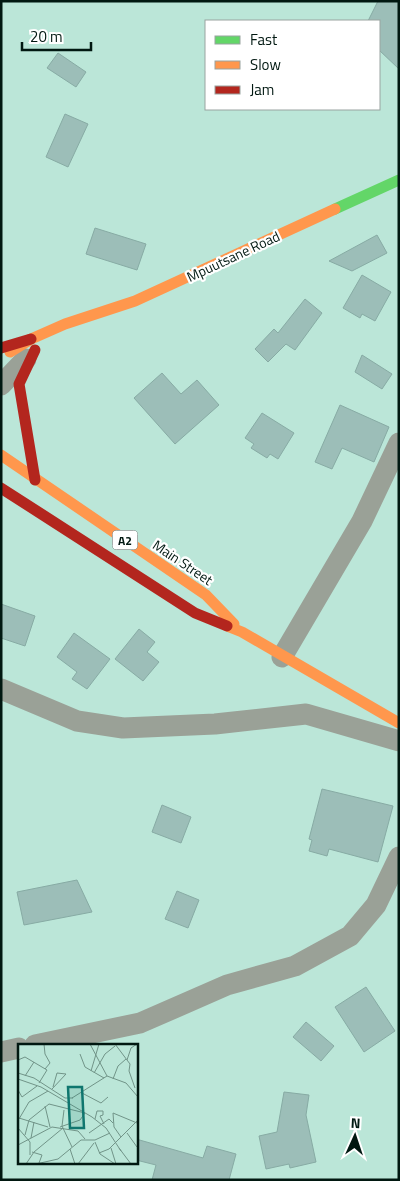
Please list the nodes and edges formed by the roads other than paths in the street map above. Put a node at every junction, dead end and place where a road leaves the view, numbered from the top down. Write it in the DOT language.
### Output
graph roads {
  1 [pos="398,182"];
  2 [pos="65,324"];
  3 [pos="33,344"];
  4 [pos="1,348"];
  5 [pos="1,358"];
  6 [pos="1,385"];
  7 [pos="399,443"];
  8 [pos="1,455"];
  9 [pos="35,480"];
  10 [pos="1,488"];
  11 [pos="242,632"];
  12 [pos="282,657"];
  13 [pos="1,689"];
  14 [pos="399,723"];
  15 [pos="399,742"];
  16 [pos="399,857"];
  17 [pos="40,1044"];
  18 [pos="18,1048"];
  19 [pos="1,1052"];
  1 -- 2 [label="main road, Mpuutsane Road"];
  2 -- 3 [label="street, Mpuutsane Road"];
  3 -- 4 [label="main road"];
  3 -- 5 [label="main road, Mpuutsane Road"];
  3 -- 6 [label="street, Mpuutsane Road"];
  3 -- 9 [label="main road"];
  7 -- 12 [label="street"];
  8 -- 9 [label="main road, Main Street / A2"];
  9 -- 11 [label="main road, Main Street / A2"];
  10 -- 11 [label="main road, Main Street / A2"];
  11 -- 12 [label="main road, Main Street / A2"];
  12 -- 14 [label="main road, Main Street / A2"];
  13 -- 15 [label="street"];
  16 -- 17 [label="street"];
  18 -- 19 [label="street"];
}
